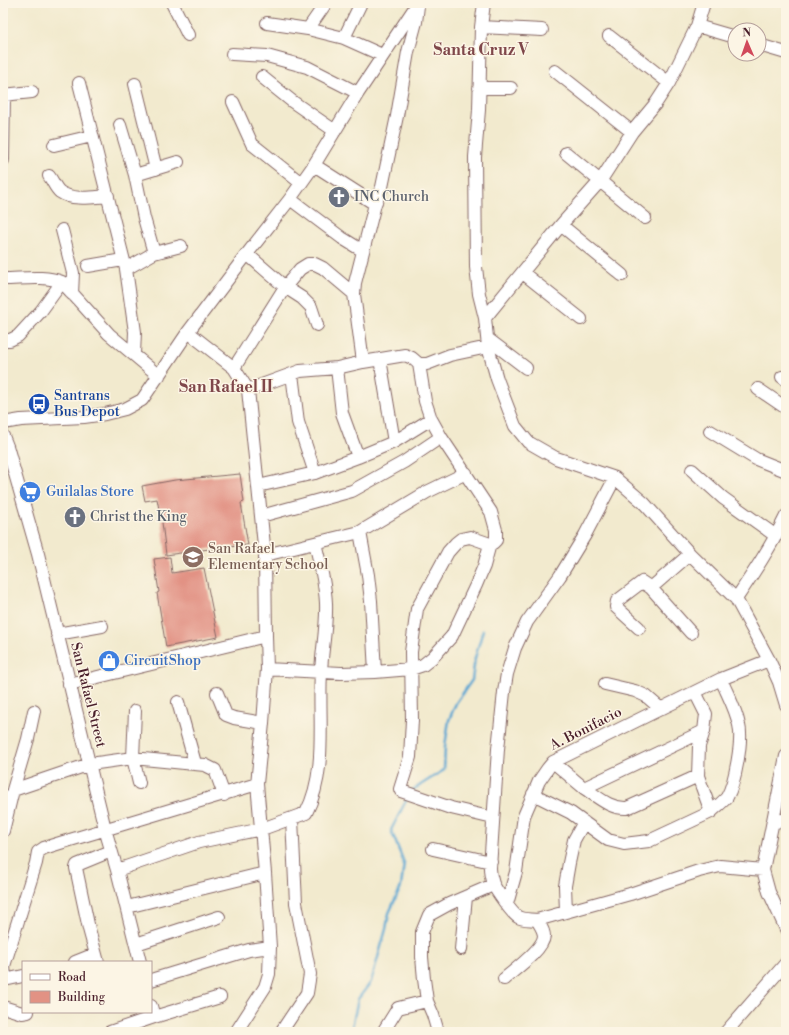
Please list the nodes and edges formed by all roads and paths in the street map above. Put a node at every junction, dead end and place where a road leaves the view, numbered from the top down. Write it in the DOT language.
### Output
graph roads {
  1 [pos="172,3"];
  2 [pos="326,3"];
  3 [pos="361,3"];
  4 [pos="418,3"];
  5 [pos="484,3"];
  6 [pos="703,3"];
  7 [pos="267,23"];
  8 [pos="697,26"];
  9 [pos="482,27"];
  10 [pos="308,30"];
  11 [pos="542,30"];
  12 [pos="188,35"];
  13 [pos="727,35"];
  14 [pos="609,36"];
  15 [pos="344,38"];
  16 [pos="767,47"];
  17 [pos="786,53"];
  18 [pos="232,54"];
  19 [pos="382,55"];
  20 [pos="555,71"];
  21 [pos="262,77"];
  22 [pos="79,83"];
  23 [pos="669,83"];
  24 [pos="135,84"];
  25 [pos="480,88"];
  26 [pos="511,88"];
  27 [pos="32,92"];
  28 [pos="358,93"];
  29 [pos="3,95"];
  30 [pos="232,102"];
  31 [pos="120,125"];
  32 [pos="335,131"];
  33 [pos="632,132"];
  34 [pos="92,136"];
  35 [pos="54,145"];
  36 [pos="566,153"];
  37 [pos="3,160"];
  38 [pos="178,162"];
  39 [pos="314,165"];
  40 [pos="156,169"];
  41 [pos="135,175"];
  42 [pos="49,176"];
  43 [pos="601,180"];
  44 [pos="301,183"];
  45 [pos="108,196"];
  46 [pos="290,199"];
  47 [pos="375,204"];
  48 [pos="645,218"];
  49 [pos="561,225"];
  50 [pos="62,230"];
  51 [pos="181,246"];
  52 [pos="363,252"];
  53 [pos="154,254"];
  54 [pos="247,254"];
  55 [pos="124,265"];
  56 [pos="88,266"];
  57 [pos="522,273"];
  58 [pos="622,275"];
  59 [pos="3,279"];
  60 [pos="62,282"];
  61 [pos="285,287"];
  62 [pos="72,294"];
  63 [pos="354,294"];
  64 [pos="485,318"];
  65 [pos="581,319"];
  66 [pos="317,325"];
  67 [pos="188,332"];
  68 [pos="3,340"];
  69 [pos="488,343"];
  70 [pos="134,354"];
  71 [pos="380,359"];
  72 [pos="363,362"];
  73 [pos="419,364"];
  74 [pos="234,368"];
  75 [pos="337,368"];
  76 [pos="526,368"];
  77 [pos="292,374"];
  78 [pos="159,376"];
  79 [pos="758,389"];
  80 [pos="248,390"];
  81 [pos="786,408"];
  82 [pos="432,419"];
  83 [pos="3,423"];
  84 [pos="710,431"];
  85 [pos="3,436"];
  86 [pos="441,437"];
  87 [pos="394,442"];
  88 [pos="358,456"];
  89 [pos="692,470"];
  90 [pos="786,471"];
  91 [pos="315,473"];
  92 [pos="466,473"];
  93 [pos="615,478"];
  94 [pos="258,486"];
  95 [pos="261,516"];
  96 [pos="786,516"];
  97 [pos="360,532"];
  98 [pos="780,535"];
  99 [pos="315,543"];
  100 [pos="490,544"];
  101 [pos="690,554"];
  102 [pos="265,555"];
  103 [pos="652,588"];
  104 [pos="736,599"];
  105 [pos="102,626"];
  106 [pos="639,628"];
  107 [pos="691,633"];
  108 [pos="57,634"];
  109 [pos="266,636"];
  110 [pos="769,660"];
  111 [pos="267,669"];
  112 [pos="411,669"];
  113 [pos="321,672"];
  114 [pos="375,672"];
  115 [pos="721,679"];
  116 [pos="69,684"];
  117 [pos="605,684"];
  118 [pos="695,692"];
  119 [pos="217,693"];
  120 [pos="786,701"];
  121 [pos="178,702"];
  122 [pos="786,705"];
  123 [pos="661,709"];
  124 [pos="34,711"];
  125 [pos="135,711"];
  126 [pos="263,723"];
  127 [pos="704,731"];
  128 [pos="786,756"];
  129 [pos="133,758"];
  130 [pos="786,760"];
  131 [pos="553,762"];
  132 [pos="196,763"];
  133 [pos="90,764"];
  134 [pos="698,776"];
  135 [pos="139,783"];
  136 [pos="257,784"];
  137 [pos="584,788"];
  138 [pos="13,790"];
  139 [pos="533,794"];
  140 [pos="224,795"];
  141 [pos="711,812"];
  142 [pos="493,818"];
  143 [pos="292,819"];
  144 [pos="786,819"];
  145 [pos="584,822"];
  146 [pos="773,823"];
  147 [pos="105,829"];
  148 [pos="262,829"];
  149 [pos="3,830"];
  150 [pos="433,849"];
  151 [pos="111,851"];
  152 [pos="491,862"];
  153 [pos="117,870"];
  154 [pos="763,870"];
  155 [pos="266,873"];
  156 [pos="493,885"];
  157 [pos="466,897"];
  158 [pos="507,904"];
  159 [pos="127,907"];
  160 [pos="566,911"];
  161 [pos="219,916"];
  162 [pos="537,920"];
  163 [pos="786,929"];
  164 [pos="136,944"];
  165 [pos="270,947"];
  166 [pos="461,949"];
  167 [pos="96,958"];
  168 [pos="80,961"];
  169 [pos="140,961"];
  170 [pos="786,963"];
  171 [pos="22,976"];
  172 [pos="504,979"];
  173 [pos="152,980"];
  174 [pos="220,997"];
  175 [pos="427,1001"];
  176 [pos="3,1007"];
  177 [pos="152,1012"];
  178 [pos="22,1013"];
  179 [pos="150,1013"];
  180 [pos="733,1029"];
  181 [pos="110,1032"];
  182 [pos="236,1032"];
  183 [pos="281,1032"];
  184 [pos="383,1032"];
  185 [pos="438,1032"];
  1 -- 12 [label="street"];
  2 -- 10 [label="street"];
  3 -- 15 [label="street"];
  4 -- 19 [label="street"];
  4 -- 47 [label="street"];
  5 -- 9 [label="street"];
  6 -- 8 [label="street"];
  7 -- 10 [label="street"];
  8 -- 13 [label="street"];
  8 -- 23 [label="street"];
  9 -- 11 [label="street"];
  9 -- 25 [label="street"];
  10 -- 15 [label="street"];
  14 -- 23 [label="street"];
  15 -- 19 [label="street"];
  16 -- 17 [label="street"];
  18 -- 28 [label="street"];
  19 -- 28 [label="street"];
  20 -- 33 [label="street"];
  21 -- 32 [label="street"];
  22 -- 34 [label="street"];
  23 -- 33 [label="street"];
  24 -- 40 [label="street"];
  25 -- 26 [label="street"];
  25 -- 64 [label="street"];
  27 -- 29 [label="street"];
  28 -- 32 [label="street"];
  29 -- 37 [label="street"];
  30 -- 44 [label="street"];
  31 -- 41 [label="street"];
  32 -- 39 [label="street"];
  33 -- 43 [label="street"];
  34 -- 35 [label="street"];
  34 -- 45 [label="street"];
  36 -- 43 [label="street"];
  38 -- 40 [label="street"];
  39 -- 44 [label="street"];
  39 -- 47 [label="street"];
  40 -- 41 [label="street"];
  41 -- 53 [label="street"];
  42 -- 45 [label="street"];
  43 -- 48 [label="street"];
  43 -- 49 [label="street"];
  44 -- 46 [label="street"];
  45 -- 55 [label="street"];
  46 -- 52 [label="street"];
  46 -- 54 [label="street"];
  47 -- 52 [label="street"];
  49 -- 57 [label="street"];
  49 -- 58 [label="street"];
  50 -- 62 [label="street"];
  51 -- 53 [label="street"];
  52 -- 63 [label="street"];
  53 -- 55 [label="street"];
  54 -- 61 [label="street"];
  54 -- 67 [label="street"];
  55 -- 56 [label="street"];
  55 -- 70 [label="street"];
  57 -- 64 [label="street"];
  57 -- 65 [label="street"];
  59 -- 60 [label="street"];
  60 -- 62 [label="street"];
  60 -- 68 [label="street"];
  61 -- 63 [label="street"];
  61 -- 66 [label="street"];
  61 -- 74 [label="street"];
  62 -- 70 [label="street"];
  63 -- 72 [label="street"];
  64 -- 69 [label="street"];
  67 -- 74 [label="street"];
  67 -- 78 [label="street"];
  69 -- 73 [label="street"];
  69 -- 76 [label="street"];
  69 -- 93 [label="street"];
  70 -- 78 [label="street"];
  71 -- 72 [label="street"];
  71 -- 73 [label="street"];
  71 -- 87 [label="street"];
  72 -- 75 [label="street"];
  73 -- 82 [label="street"];
  74 -- 80 [label="street"];
  75 -- 77 [label="street"];
  75 -- 88 [label="street"];
  77 -- 80 [label="street"];
  77 -- 91 [label="street"];
  78 -- 83 [label="street"];
  79 -- 81 [label="street"];
  80 -- 94 [label="street"];
  82 -- 86 [label="street"];
  82 -- 87 [label="street"];
  84 -- 90 [label="street"];
  85 -- 108 [label="street, San Rafael Street"];
  86 -- 92 [label="street"];
  86 -- 95 [label="street"];
  87 -- 88 [label="street"];
  88 -- 91 [label="street"];
  89 -- 98 [label="street"];
  91 -- 94 [label="street"];
  92 -- 97 [label="street"];
  92 -- 100 [label="street"];
  93 -- 101 [label="street"];
  93 -- 142 [label="street"];
  94 -- 95 [label="street"];
  95 -- 102 [label="street"];
  96 -- 98 [label="street"];
  97 -- 99 [label="street"];
  97 -- 114 [label="street"];
  98 -- 104 [label="street"];
  99 -- 102 [label="street"];
  99 -- 113 [label="street"];
  100 -- 112 [label="street"];
  100 -- 112 [label="street"];
  101 -- 103 [label="street"];
  101 -- 104 [label="street"];
  102 -- 109 [label="street"];
  103 -- 106 [label="street"];
  103 -- 107 [label="street"];
  104 -- 110 [label="street"];
  105 -- 108 [label="street"];
  108 -- 116 [label="street, San Rafael Street"];
  109 -- 111 [label="street"];
  109 -- 116 [label="street"];
  110 -- 115 [label="street, A. Bonifacio"];
  110 -- 120 [label="street"];
  111 -- 113 [label="street"];
  111 -- 126 [label="street"];
  112 -- 114 [label="street"];
  112 -- 142 [label="street"];
  113 -- 114 [label="street"];
  113 -- 143 [label="street"];
  115 -- 118 [label="street, A. Bonifacio"];
  115 -- 141 [label="street"];
  116 -- 133 [label="street, San Rafael Street"];
  117 -- 123 [label="street"];
  118 -- 123 [label="street, A. Bonifacio"];
  118 -- 127 [label="street"];
  119 -- 126 [label="street"];
  120 -- 122 [label="street"];
  121 -- 132 [label="street"];
  123 -- 131 [label="street, A. Bonifacio"];
  124 -- 138 [label="street"];
  125 -- 129 [label="street"];
  126 -- 136 [label="street"];
  127 -- 134 [label="street"];
  127 -- 137 [label="street"];
  128 -- 130 [label="street"];
  129 -- 132 [label="street"];
  129 -- 133 [label="street"];
  129 -- 135 [label="street"];
  130 -- 146 [label="street"];
  131 -- 137 [label="street"];
  131 -- 139 [label="street, A. Bonifacio"];
  132 -- 140 [label="street"];
  133 -- 138 [label="street"];
  133 -- 147 [label="street, San Rafael Street"];
  134 -- 137 [label="street"];
  134 -- 141 [label="street"];
  136 -- 140 [label="street"];
  136 -- 148 [label="street"];
  138 -- 149 [label="street"];
  139 -- 145 [label="street"];
  139 -- 158 [label="street, A. Bonifacio"];
  140 -- 147 [label="street"];
  141 -- 145 [label="street"];
  142 -- 152 [label="street"];
  143 -- 148 [label="street"];
  143 -- 183 [label="street"];
  144 -- 146 [label="street"];
  145 -- 160 [label="street"];
  146 -- 154 [label="street"];
  147 -- 151 [label="street, San Rafael Street"];
  147 -- 171 [label="street"];
  148 -- 153 [label="street"];
  148 -- 155 [label="street"];
  150 -- 152 [label="street"];
  151 -- 153 [label="street, San Rafael Street"];
  151 -- 167 [label="street"];
  152 -- 156 [label="street"];
  153 -- 159 [label="street, San Rafael Street"];
  154 -- 160 [label="street"];
  154 -- 163 [label="street"];
  155 -- 159 [label="street"];
  155 -- 165 [label="street"];
  156 -- 157 [label="street"];
  156 -- 158 [label="street"];
  157 -- 166 [label="street"];
  157 -- 175 [label="street"];
  158 -- 162 [label="street"];
  159 -- 164 [label="street, San Rafael Street"];
  160 -- 162 [label="street"];
  161 -- 164 [label="street"];
  162 -- 172 [label="street"];
  164 -- 169 [label="street, San Rafael Street"];
  165 -- 173 [label="street"];
  165 -- 182 [label="street"];
  167 -- 168 [label="street"];
  170 -- 180 [label="street"];
  174 -- 177 [label="street"];
  175 -- 184 [label="street"];
  175 -- 185 [label="street"];
  176 -- 178 [label="street"];
  179 -- 181 [label="street"];
}
